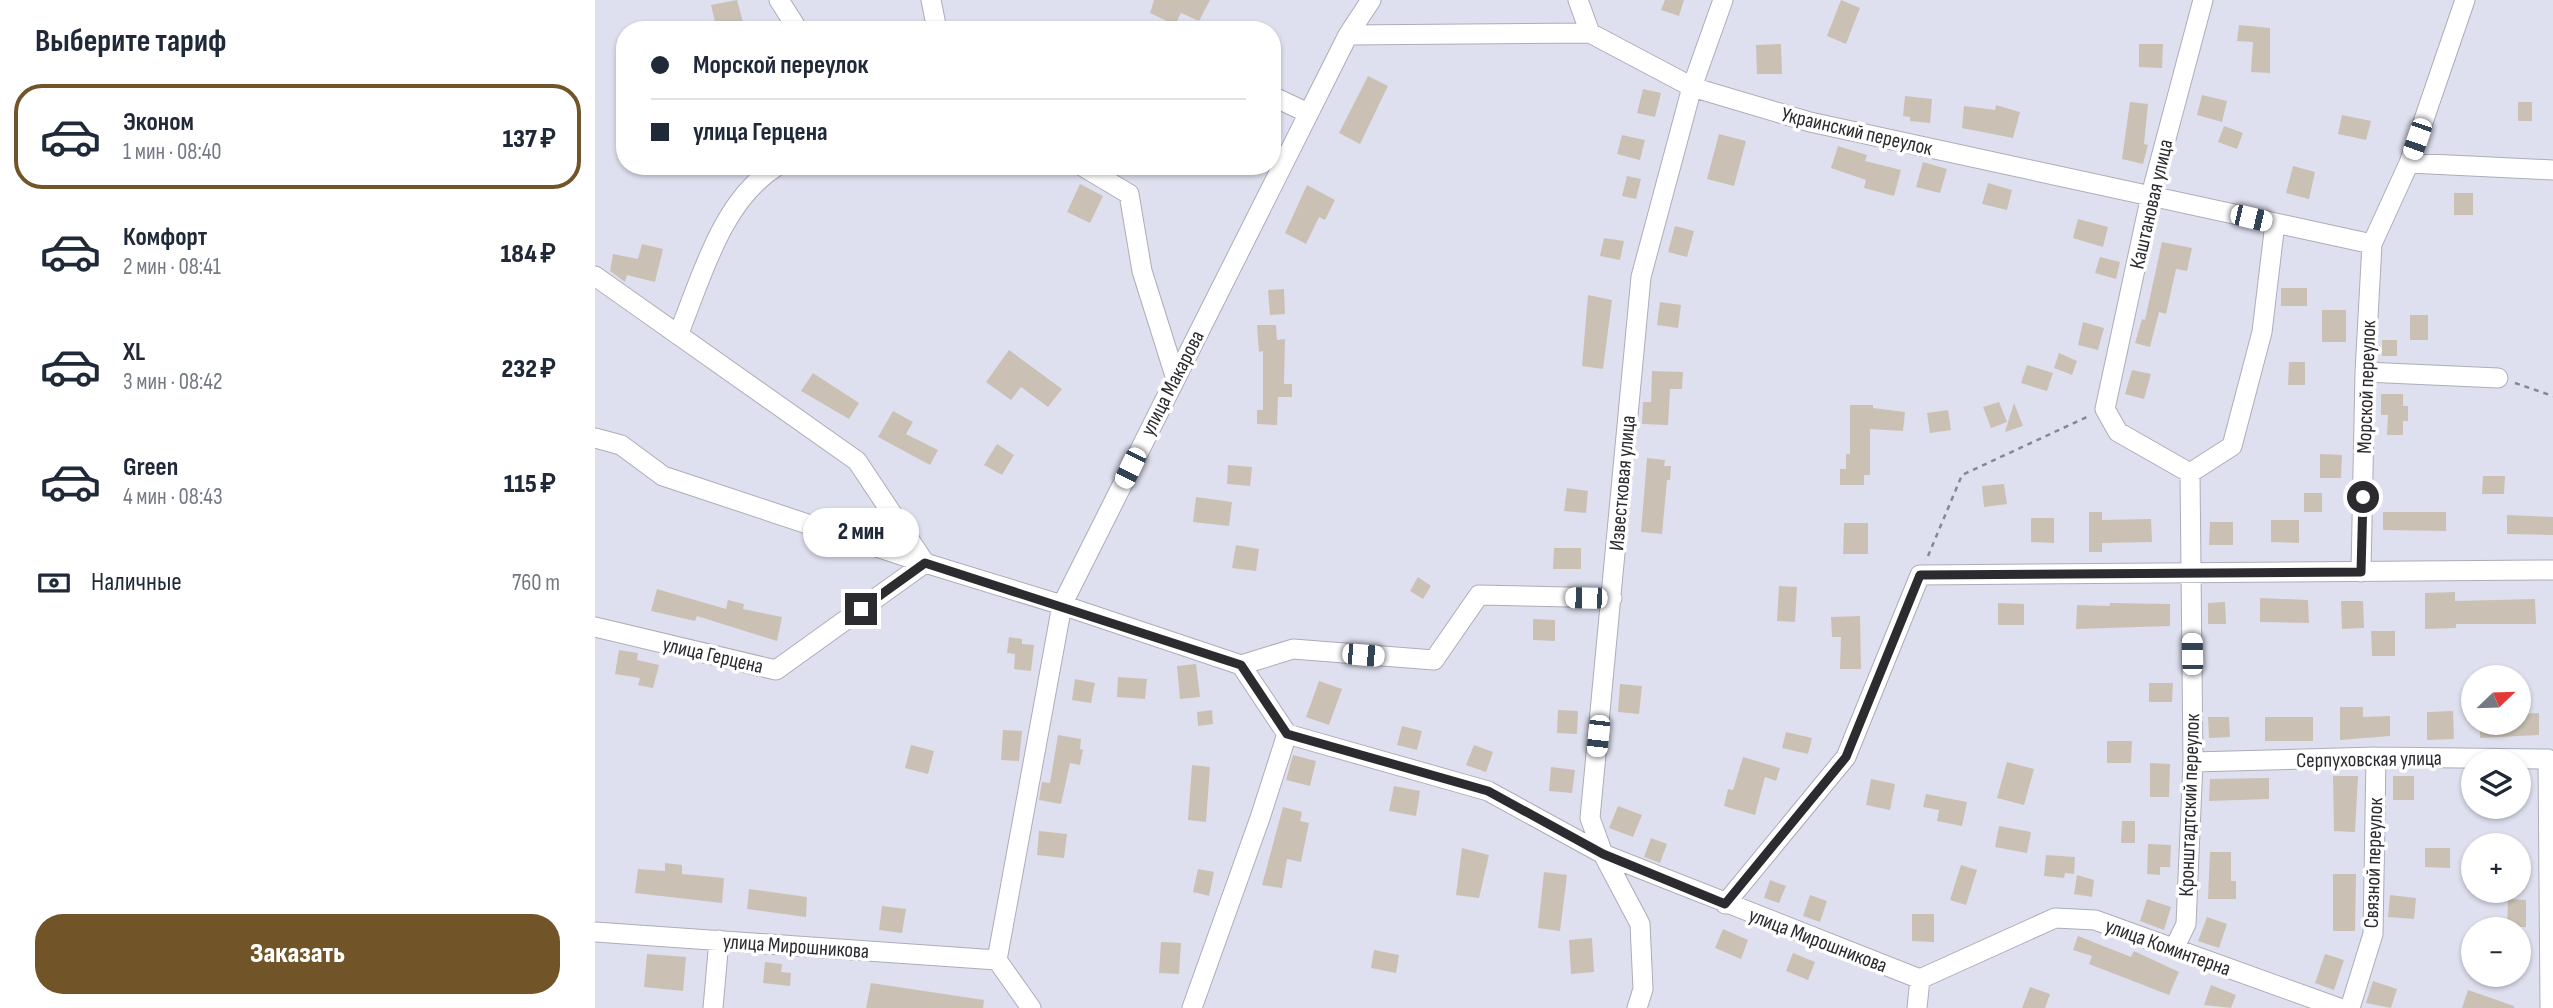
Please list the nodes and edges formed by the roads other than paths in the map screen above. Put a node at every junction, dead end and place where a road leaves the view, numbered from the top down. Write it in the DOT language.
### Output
graph roads {
  1 [pos="779,0"];
  2 [pos="931,0"];
  3 [pos="1370,0"];
  4 [pos="1579,0"];
  5 [pos="1723,0"];
  6 [pos="2203,0"];
  7 [pos="2465,0"];
  8 [pos="793,21"];
  9 [pos="935,21"];
  10 [pos="1590,33"];
  11 [pos="1348,35"];
  12 [pos="1692,87"];
  13 [pos="1281,100"];
  14 [pos="1308,113"];
  15 [pos="2409,163"];
  16 [pos="1281,166"];
  17 [pos="2553,170"];
  18 [pos="764,175"];
  19 [pos="1097,175"];
  20 [pos="1277,175"];
  21 [pos="2151,195"];
  22 [pos="2275,223"];
  23 [pos="2372,244"];
  24 [pos="595,276"];
  25 [pos="678,335"];
  26 [pos="2365,372"];
  27 [pos="1175,376"];
  28 [pos="2498,378"];
  29 [pos="595,438"];
  30 [pos="2190,474"];
  31 [pos="925,563"];
  32 [pos="2553,570"];
  33 [pos="2361,572"];
  34 [pos="2191,573"];
  35 [pos="1612,598"];
  36 [pos="1062,605"];
  37 [pos="595,627"];
  38 [pos="1241,665"];
  39 [pos="1287,734"];
  40 [pos="2376,757"];
  41 [pos="2193,762"];
  42 [pos="1603,854"];
  43 [pos="1725,904"];
  44 [pos="595,932"];
  45 [pos="719,940"];
  46 [pos="2173,949"];
  47 [pos="997,960"];
  48 [pos="1920,979"];
  49 [pos="713,1008"];
  50 [pos="1031,1008"];
  51 [pos="1192,1008"];
  52 [pos="1637,1008"];
  53 [pos="1917,1008"];
  54 [pos="2339,1008"];
  55 [pos="2350,1008"];
  56 [pos="2550,1008"];
  1 -- 8 [label="street"];
  2 -- 9 [label="street"];
  3 -- 11 [label="street, улица Макарова"];
  4 -- 10 [label="street"];
  5 -- 12 [label="street, Известковая улица"];
  6 -- 21 [label="street, Каштановая улица"];
  7 -- 15 [label="street"];
  10 -- 11 [label="street, Украинский переулок"];
  10 -- 12 [label="street, Украинский переулок"];
  11 -- 14 [label="street, улица Макарова"];
  12 -- 21 [label="street, Украинский переулок"];
  12 -- 35 [label="street, Известковая улица"];
  13 -- 14 [label="street"];
  14 -- 16 [label="street, улица Макарова"];
  15 -- 17 [label="street"];
  15 -- 23 [label="street"];
  18 -- 25 [label="street"];
  19 -- 27 [label="street"];
  20 -- 27 [label="street, улица Макарова"];
  21 -- 22 [label="street, Украинский переулок"];
  21 -- 30 [label="street, Каштановая улица"];
  22 -- 23 [label="street, Украинский переулок"];
  22 -- 30 [label="street"];
  23 -- 26 [label="street, Морской переулок"];
  24 -- 25 [label="street"];
  25 -- 31 [label="street"];
  26 -- 28 [label="street"];
  26 -- 33 [label="street, Морской переулок"];
  27 -- 36 [label="street, улица Макарова"];
  29 -- 31 [label="street"];
  30 -- 34 [label="street"];
  31 -- 36 [label="street"];
  31 -- 37 [label="street, улица Герцена"];
  32 -- 33 [label="street"];
  33 -- 34 [label="street"];
  34 -- 41 [label="street, Кронштадтский переулок"];
  34 -- 43 [label="street"];
  35 -- 38 [label="street"];
  35 -- 42 [label="street, Известковая улица"];
  36 -- 38 [label="street"];
  36 -- 47 [label="street, улица Макарова"];
  38 -- 39 [label="street"];
  39 -- 42 [label="street, улица Мирошникова"];
  39 -- 51 [label="street"];
  40 -- 41 [label="street, Серпуховская улица"];
  40 -- 55 [label="street, Связной переулок"];
  40 -- 56 [label="street, Серпуховская улица"];
  41 -- 46 [label="street, Кронштадтский переулок"];
  42 -- 43 [label="street, улица Мирошникова"];
  42 -- 52 [label="street, Известковая улица"];
  43 -- 48 [label="street, улица Мирошникова"];
  44 -- 45 [label="street, улица Мирошникова"];
  45 -- 47 [label="street, улица Мирошникова"];
  45 -- 49 [label="street"];
  46 -- 48 [label="street, улица Коминтерна"];
  46 -- 54 [label="street, улица Коминтерна"];
  47 -- 50 [label="street"];
  48 -- 53 [label="street"];
}
